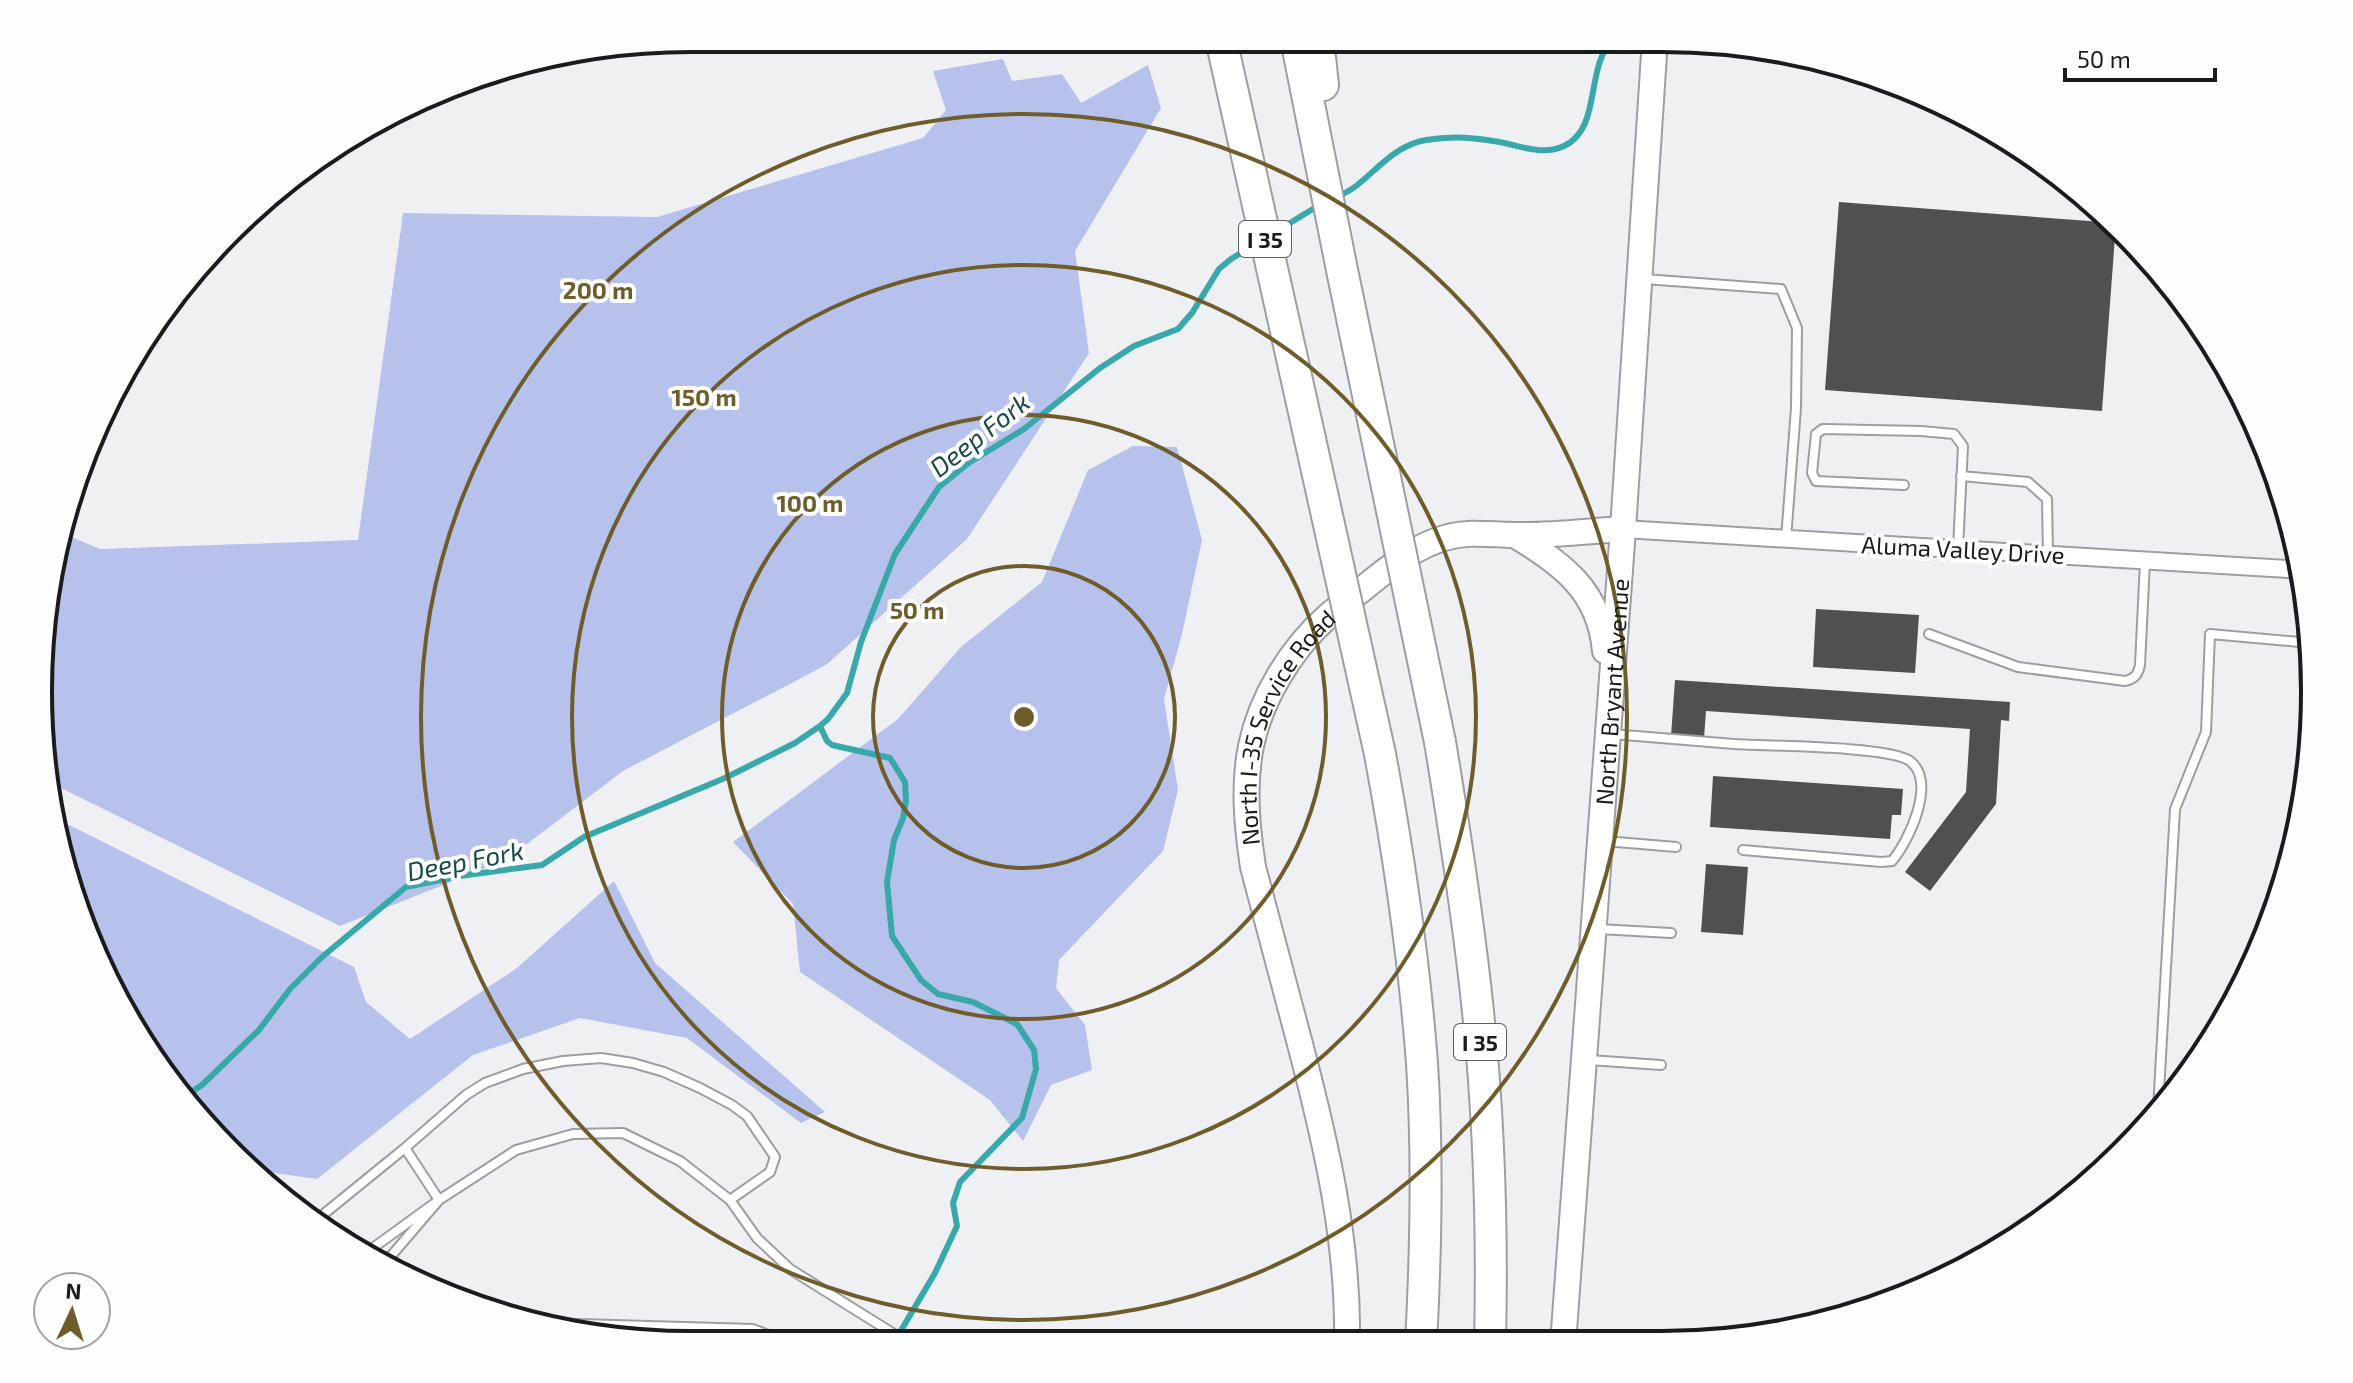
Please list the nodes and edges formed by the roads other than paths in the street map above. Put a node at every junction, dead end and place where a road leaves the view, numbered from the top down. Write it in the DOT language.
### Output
graph roads {
  1 [pos="1224,52"];
  2 [pos="1299,52"];
  3 [pos="1319,52"];
  4 [pos="1654,52"];
  5 [pos="1342,270"];
  6 [pos="1639,278"];
  7 [pos="1961,476"];
  8 [pos="1904,485"];
  9 [pos="1623,529"];
  10 [pos="1516,536"];
  11 [pos="1786,539"];
  12 [pos="1958,549"];
  13 [pos="2048,554"];
  14 [pos="2145,560"];
  15 [pos="2289,569"];
  16 [pos="1929,634"];
  17 [pos="2299,642"];
  18 [pos="1610,695"];
  19 [pos="1607,734"];
  20 [pos="1599,841"];
  21 [pos="1676,847"];
  22 [pos="1743,850"];
  23 [pos="1594,929"];
  24 [pos="1671,933"];
  25 [pos="1584,1060"];
  26 [pos="1661,1065"];
  27 [pos="2159,1093"];
  28 [pos="405,1148"];
  29 [pos="439,1200"];
  30 [pos="730,1200"];
  31 [pos="324,1214"];
  32 [pos="375,1247"];
  33 [pos="391,1256"];
  34 [pos="600,1325"];
  35 [pos="758,1331"];
  36 [pos="890,1331"];
  37 [pos="1347,1331"];
  38 [pos="1422,1331"];
  39 [pos="1490,1331"];
  40 [pos="1564,1331"];
  1 -- 38 [label="highway, I 35, bridge"];
  2 -- 5 [label="highway, I 35"];
  3 -- 5 [label="highway"];
  4 -- 6 [label="main road, North Bryant Avenue"];
  5 -- 39 [label="highway, I 35, bridge"];
  6 -- 9 [label="main road, North Bryant Avenue"];
  6 -- 11 [label="lane"];
  7 -- 8 [label="lane"];
  7 -- 12 [label="lane"];
  7 -- 13 [label="lane"];
  9 -- 10 [label="main road, North I-35 Service Road"];
  9 -- 11 [label="street, Aluma Valley Drive"];
  9 -- 18 [label="main road, North Bryant Avenue"];
  10 -- 18 [label="main road"];
  10 -- 37 [label="main road, North I-35 Service Road"];
  11 -- 12 [label="street, Aluma Valley Drive"];
  12 -- 13 [label="street, Aluma Valley Drive"];
  13 -- 14 [label="street, Aluma Valley Drive"];
  14 -- 15 [label="street, Aluma Valley Drive"];
  14 -- 16 [label="lane"];
  17 -- 27 [label="lane"];
  18 -- 19 [label="main road, North Bryant Avenue"];
  19 -- 20 [label="main road, North Bryant Avenue"];
  19 -- 22 [label="lane"];
  20 -- 21 [label="lane"];
  20 -- 23 [label="main road, North Bryant Avenue"];
  23 -- 24 [label="lane"];
  23 -- 25 [label="main road, North Bryant Avenue"];
  25 -- 26 [label="lane"];
  25 -- 40 [label="main road, North Bryant Avenue"];
  28 -- 29 [label="lane"];
  28 -- 30 [label="lane"];
  28 -- 31 [label="lane"];
  29 -- 30 [label="lane"];
  29 -- 32 [label="lane"];
  29 -- 33 [label="lane"];
  30 -- 36 [label="lane"];
  34 -- 35 [label="lane"];
}
